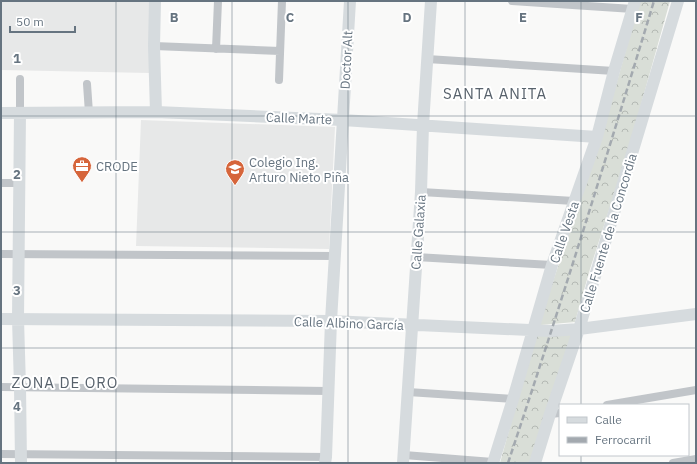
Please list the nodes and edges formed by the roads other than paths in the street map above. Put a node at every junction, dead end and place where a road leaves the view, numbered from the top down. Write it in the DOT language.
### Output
graph roads {
  1 [pos="155,1"];
  2 [pos="218,1"];
  3 [pos="282,1"];
  4 [pos="350,1"];
  5 [pos="430,1"];
  6 [pos="512,1"];
  7 [pos="678,1"];
  8 [pos="634,5"];
  9 [pos="154,46"];
  10 [pos="216,48"];
  11 [pos="280,51"];
  12 [pos="427,59"];
  13 [pos="614,71"];
  14 [pos="20,79"];
  15 [pos="279,80"];
  16 [pos="87,84"];
  17 [pos="89,112"];
  18 [pos="156,112"];
  19 [pos="1,113"];
  20 [pos="20,113"];
  21 [pos="343,120"];
  22 [pos="423,125"];
  23 [pos="597,137"];
  24 [pos="1,183"];
  25 [pos="19,183"];
  26 [pos="421,192"];
  27 [pos="574,201"];
  28 [pos="1,254"];
  29 [pos="19,254"];
  30 [pos="335,256"];
  31 [pos="416,257"];
  32 [pos="552,265"];
  33 [pos="696,314"];
  34 [pos="1,318"];
  35 [pos="18,319"];
  36 [pos="331,321"];
  37 [pos="412,325"];
  38 [pos="579,329"];
  39 [pos="533,331"];
  40 [pos="1,387"];
  41 [pos="20,387"];
  42 [pos="696,390"];
  43 [pos="328,391"];
  44 [pos="408,392"];
  45 [pos="513,399"];
  46 [pos="613,404"];
  47 [pos="555,414"];
  48 [pos="1,454"];
  49 [pos="21,459"];
  50 [pos="404,459"];
  51 [pos="696,459"];
  52 [pos="325,460"];
  53 [pos="493,463"];
  54 [pos="534,463"];
  55 [pos="673,463"];
  1 -- 9 [label="main road"];
  2 -- 10 [label="street"];
  3 -- 11 [label="street"];
  4 -- 21 [label="main road, Doctor Alt"];
  5 -- 12 [label="main road, Calle Galaxia"];
  6 -- 8 [label="street"];
  7 -- 38 [label="main road, Calle Fuente de la Concordia"];
  8 -- 13 [label="main road, Calle Vesta"];
  9 -- 10 [label="street"];
  9 -- 18 [label="main road"];
  10 -- 11 [label="street"];
  11 -- 15 [label="street"];
  12 -- 13 [label="street"];
  12 -- 22 [label="main road, Calle Galaxia"];
  13 -- 23 [label="main road, Calle Vesta"];
  14 -- 20 [label="street"];
  16 -- 17 [label="street"];
  17 -- 18 [label="main road, Calle Marte"];
  17 -- 20 [label="main road, Calle Marte"];
  18 -- 21 [label="main road, Calle Marte"];
  19 -- 20 [label="main road, Calle Marte"];
  20 -- 25 [label="main road"];
  21 -- 22 [label="main road, Calle Marte"];
  21 -- 30 [label="main road, Doctor Alt"];
  22 -- 23 [label="main road, Calle Marte"];
  22 -- 26 [label="main road, Calle Galaxia"];
  23 -- 27 [label="main road, Calle Vesta"];
  24 -- 25 [label="street"];
  25 -- 29 [label="main road"];
  26 -- 27 [label="street"];
  26 -- 31 [label="main road, Calle Galaxia"];
  27 -- 32 [label="main road, Calle Vesta"];
  28 -- 29 [label="street"];
  29 -- 30 [label="street"];
  29 -- 35 [label="main road"];
  30 -- 36 [label="main road, Doctor Alt"];
  31 -- 32 [label="street"];
  31 -- 37 [label="main road, Calle Galaxia"];
  32 -- 39 [label="main road, Calle Vesta"];
  33 -- 38 [label="main road, Calle Albino García"];
  34 -- 35 [label="main road, Calle Albino García"];
  35 -- 36 [label="main road, Calle Albino García"];
  35 -- 41 [label="main road"];
  36 -- 37 [label="main road, Calle Albino García"];
  36 -- 43 [label="main road, Doctor Alt"];
  37 -- 39 [label="main road, Calle Albino García"];
  37 -- 44 [label="main road, Calle Galaxia"];
  38 -- 39 [label="main road, Calle Albino García"];
  38 -- 47 [label="main road, Calle Fuente de la Concordia"];
  39 -- 45 [label="main road, Calle Vesta"];
  40 -- 41 [label="street"];
  41 -- 43 [label="street"];
  41 -- 49 [label="main road"];
  42 -- 46 [label="street"];
  43 -- 52 [label="main road, Doctor Alt"];
  44 -- 45 [label="street"];
  44 -- 50 [label="main road, Calle Galaxia"];
  45 -- 53 [label="main road, Calle Vesta"];
  47 -- 54 [label="main road, Calle Fuente de la Concordia"];
  48 -- 49 [label="street"];
  49 -- 52 [label="street"];
  50 -- 53 [label="street"];
  51 -- 55 [label="street"];
}
